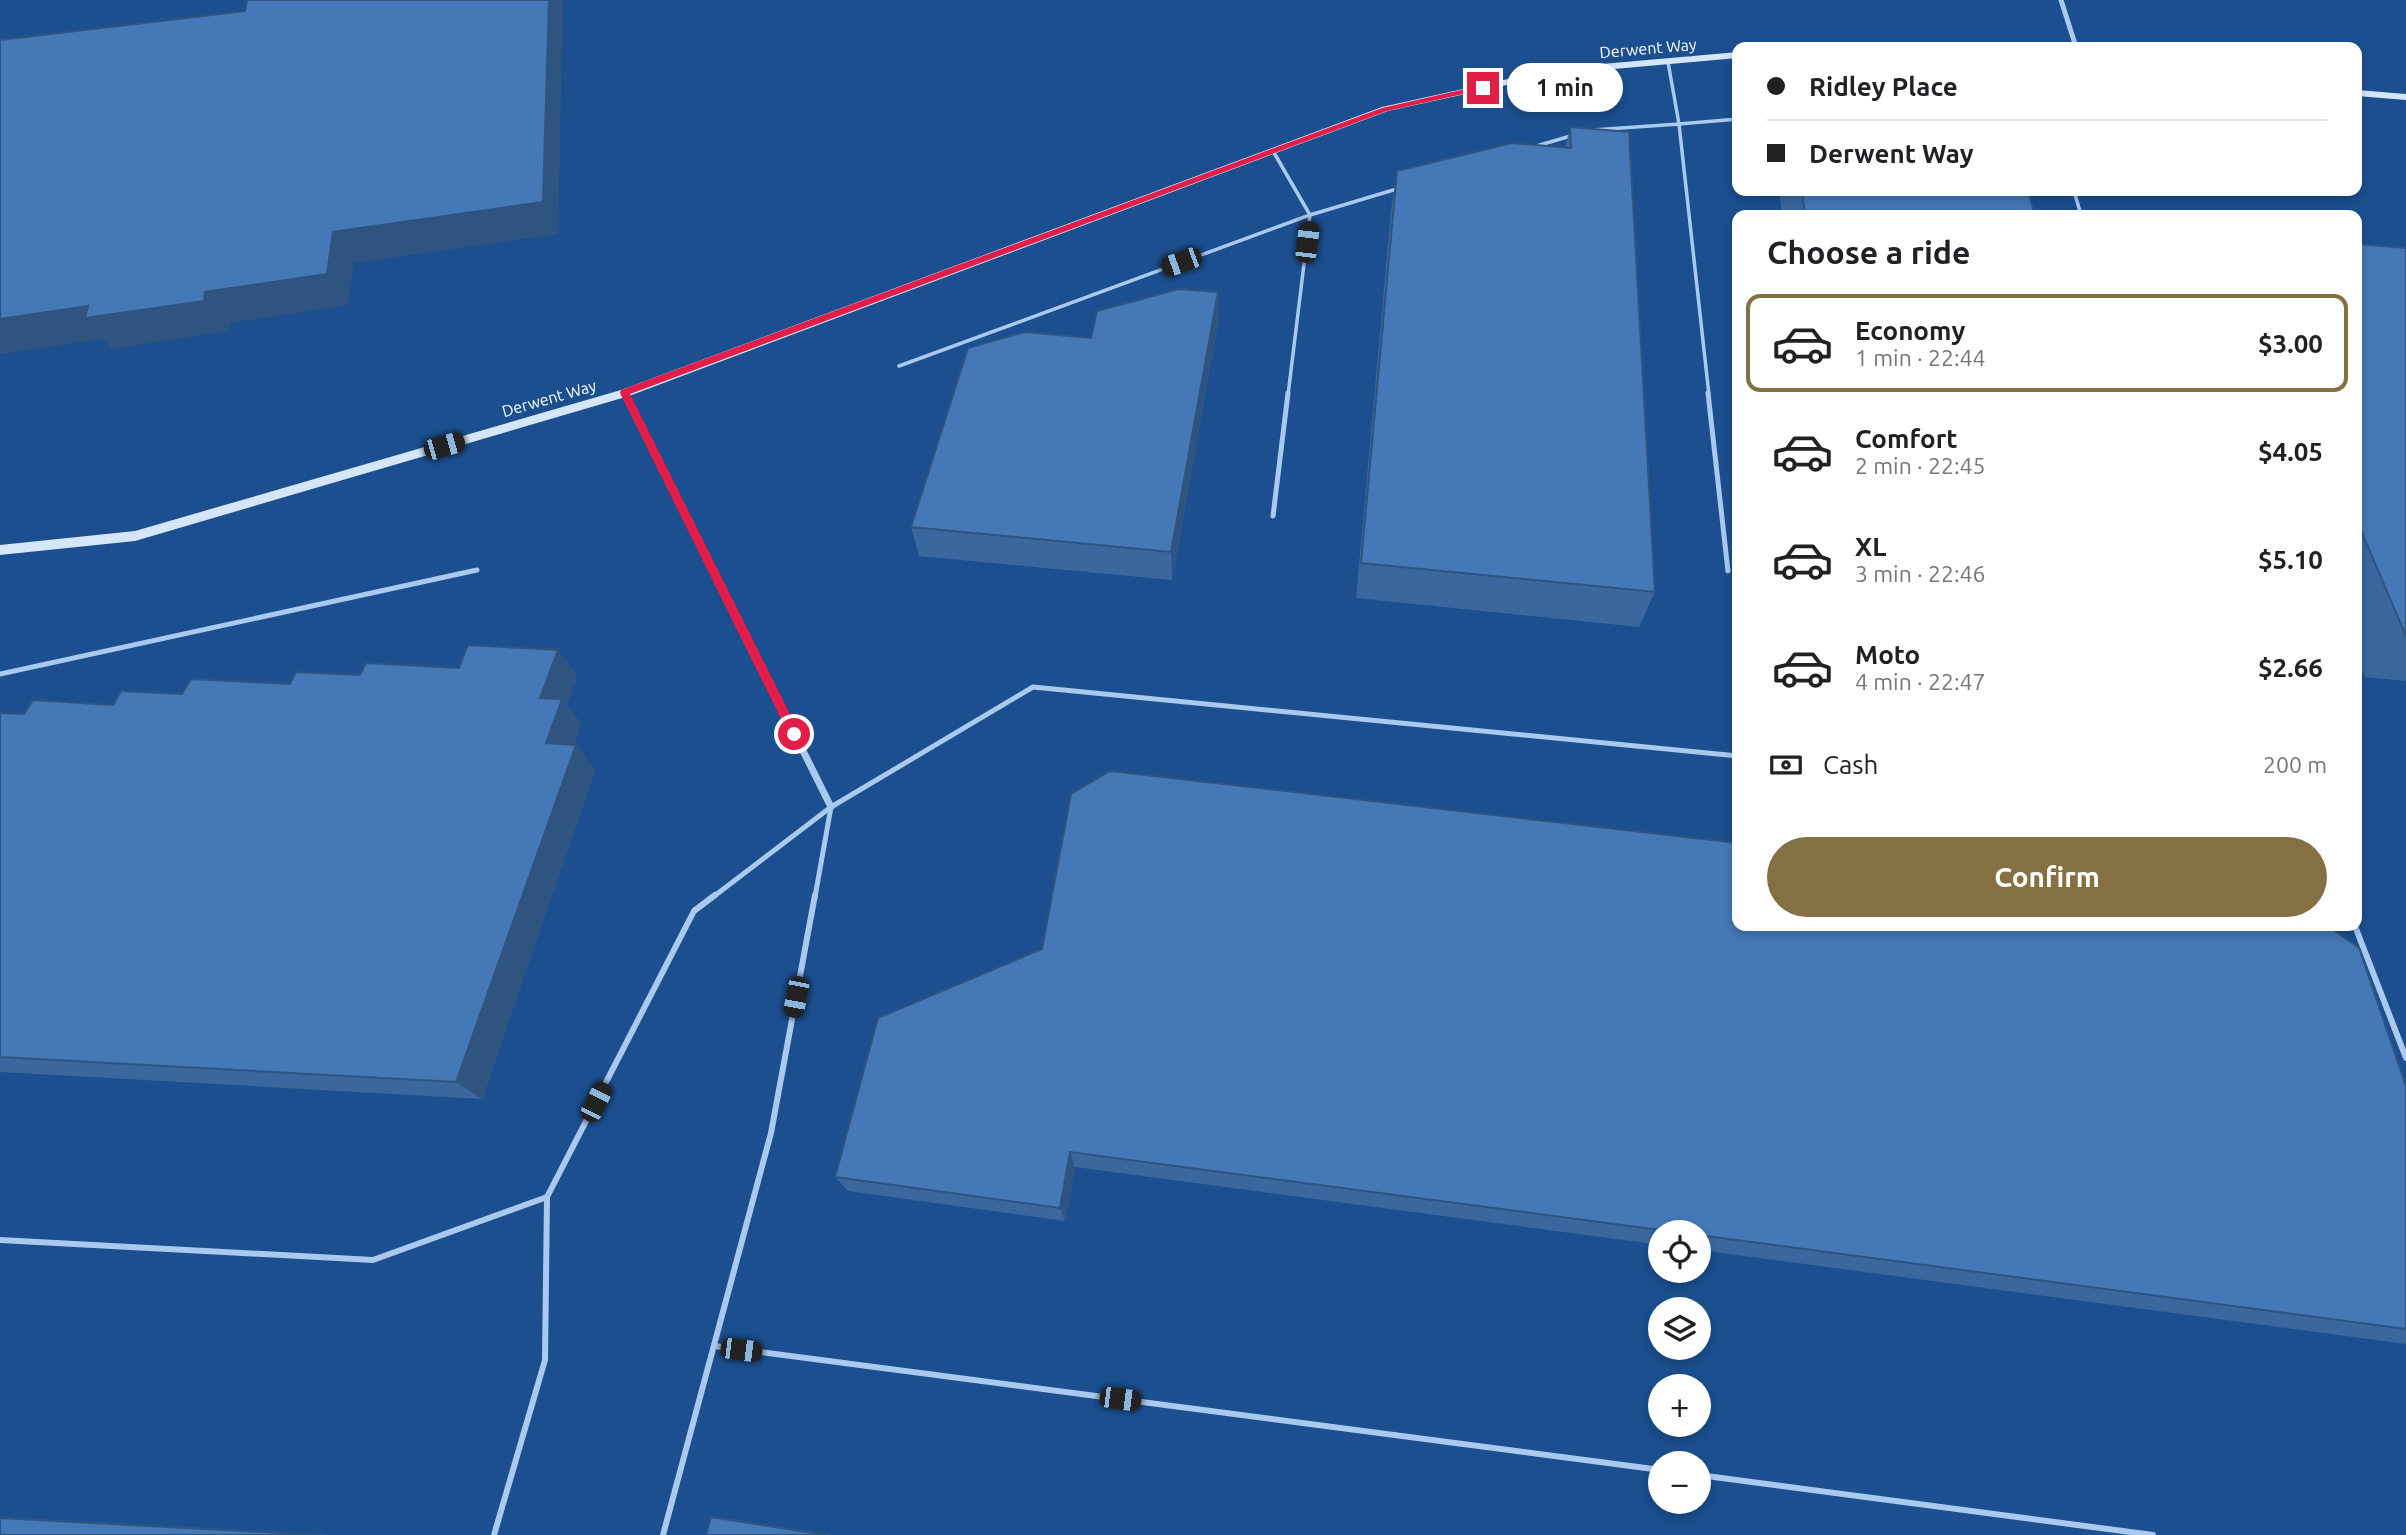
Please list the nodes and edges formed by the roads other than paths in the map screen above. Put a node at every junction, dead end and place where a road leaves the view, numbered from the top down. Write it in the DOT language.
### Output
graph roads {
  1 [pos="2061,0"];
  2 [pos="2074,42"];
  3 [pos="1732,56"];
  4 [pos="1668,62"];
  5 [pos="2362,93"];
  6 [pos="2406,97"];
  7 [pos="1732,120"];
  8 [pos="1679,124"];
  9 [pos="1587,131"];
  10 [pos="1574,135"];
  11 [pos="1273,151"];
  12 [pos="1521,151"];
  13 [pos="1402,187"];
  14 [pos="1310,215"];
  15 [pos="899,366"];
  16 [pos="625,393"];
  17 [pos="1273,516"];
  18 [pos="0,550"];
  19 [pos="477,570"];
  20 [pos="1728,571"];
  21 [pos="0,674"];
  22 [pos="1732,755"];
  23 [pos="831,807"];
  24 [pos="2357,931"];
  25 [pos="2406,1058"];
  26 [pos="547,1197"];
  27 [pos="0,1240"];
  28 [pos="714,1346"];
  29 [pos="1648,1468"];
  30 [pos="1711,1477"];
  31 [pos="494,1535"];
  32 [pos="663,1535"];
  33 [pos="2153,1535"];
  1 -- 2 [label="street"];
  3 -- 4 [label="street, Derwent Way"];
  4 -- 8 [label="lane"];
  4 -- 11 [label="street, Derwent Way"];
  5 -- 6 [label="street"];
  7 -- 8 [label="lane"];
  8 -- 9 [label="lane"];
  8 -- 20 [label="lane"];
  10 -- 12 [label="lane"];
  11 -- 14 [label="lane"];
  11 -- 16 [label="street, Derwent Way"];
  13 -- 14 [label="lane"];
  14 -- 15 [label="lane"];
  14 -- 17 [label="lane"];
  16 -- 18 [label="street, Derwent Way"];
  16 -- 23 [label="street"];
  19 -- 21 [label="lane"];
  22 -- 23 [label="lane"];
  23 -- 26 [label="lane"];
  23 -- 28 [label="lane"];
  24 -- 25 [label="lane"];
  26 -- 27 [label="lane"];
  26 -- 31 [label="lane"];
  28 -- 29 [label="lane"];
  28 -- 32 [label="lane"];
  30 -- 33 [label="lane"];
}
